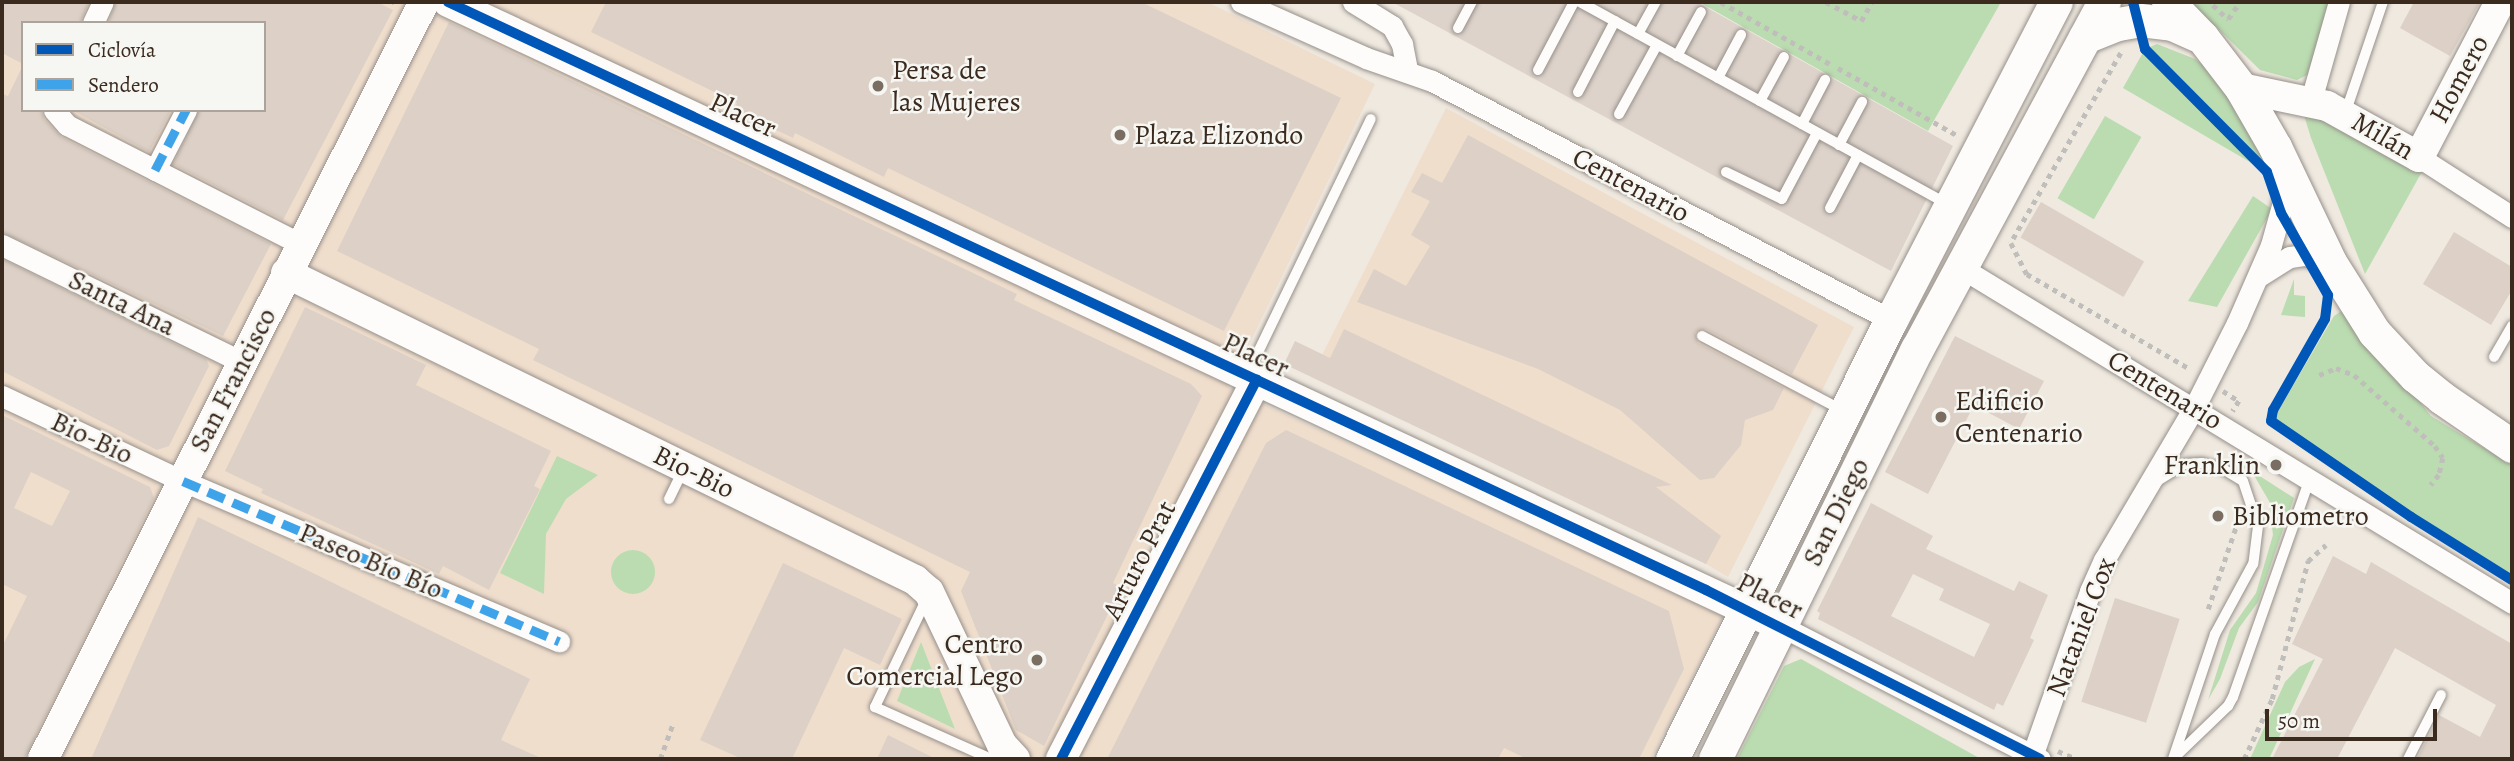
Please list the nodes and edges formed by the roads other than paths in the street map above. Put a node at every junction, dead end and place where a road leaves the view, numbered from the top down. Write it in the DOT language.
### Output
graph roads {
  1 [pos="103,2"];
  2 [pos="424,2"];
  3 [pos="448,2"];
  4 [pos="1241,2"];
  5 [pos="1353,2"];
  6 [pos="1472,2"];
  7 [pos="1577,2"];
  8 [pos="1656,2"];
  9 [pos="2056,2"];
  10 [pos="2104,2"];
  11 [pos="2168,2"];
  12 [pos="2339,2"];
  13 [pos="2383,2"];
  14 [pos="2500,2"];
  15 [pos="1601,7"];
  16 [pos="1702,12"];
  17 [pos="94,21"];
  18 [pos="1615,22"];
  19 [pos="1458,28"];
  20 [pos="1638,34"];
  21 [pos="1741,35"];
  22 [pos="2085,37"];
  23 [pos="2202,37"];
  24 [pos="1657,45"];
  25 [pos="1677,56"];
  26 [pos="1784,57"];
  27 [pos="1407,69"];
  28 [pos="1538,70"];
  29 [pos="1718,78"];
  30 [pos="1825,80"];
  31 [pos="2241,88"];
  32 [pos="1578,92"];
  33 [pos="2311,100"];
  34 [pos="1760,101"];
  35 [pos="1862,102"];
  36 [pos="55,112"];
  37 [pos="185,112"];
  38 [pos="1619,114"];
  39 [pos="2345,114"];
  40 [pos="1371,119"];
  41 [pos="1802,124"];
  42 [pos="1817,133"];
  43 [pos="1839,145"];
  44 [pos="1858,155"];
  45 [pos="2418,157"];
  46 [pos="155,170"];
  47 [pos="1726,172"];
  48 [pos="2290,177"];
  49 [pos="1950,205"];
  50 [pos="1830,208"];
  51 [pos="2512,217"];
  52 [pos="301,244"];
  53 [pos="2,245"];
  54 [pos="2330,262"];
  55 [pos="1960,267"];
  56 [pos="286,273"];
  57 [pos="2259,276"];
  58 [pos="1891,320"];
  59 [pos="2512,326"];
  60 [pos="1702,336"];
  61 [pos="2494,357"];
  62 [pos="242,362"];
  63 [pos="1252,378"];
  64 [pos="2,396"];
  65 [pos="2194,408"];
  66 [pos="1846,411"];
  67 [pos="2512,446"];
  68 [pos="684,467"];
  69 [pos="2310,477"];
  70 [pos="183,481"];
  71 [pos="2148,486"];
  72 [pos="669,499"];
  73 [pos="929,592"];
  74 [pos="2512,603"];
  75 [pos="1746,610"];
  76 [pos="1781,626"];
  77 [pos="559,641"];
  78 [pos="2441,695"];
  79 [pos="2034,758"];
  80 [pos="43,759"];
  81 [pos="991,759"];
  82 [pos="1015,759"];
  83 [pos="1061,759"];
  84 [pos="1672,759"];
  85 [pos="1715,759"];
  86 [pos="2173,759"];
  87 [pos="2408,759"];
  1 -- 17 [label="street"];
  2 -- 52 [label="street, San Francisco"];
  3 -- 63 [label="street, Placer"];
  4 -- 27 [label="street, Centenario"];
  5 -- 27 [label="street"];
  6 -- 19 [label="lane"];
  7 -- 15 [label="lane"];
  7 -- 28 [label="lane"];
  8 -- 20 [label="lane"];
  9 -- 49 [label="main road, San Diego"];
  10 -- 22 [label="main road, San Diego"];
  11 -- 23 [label="main road"];
  12 -- 33 [label="street"];
  13 -- 39 [label="lane"];
  14 -- 45 [label="street, Homero"];
  15 -- 18 [label="lane"];
  16 -- 25 [label="lane"];
  18 -- 20 [label="lane"];
  18 -- 32 [label="lane"];
  20 -- 24 [label="lane"];
  21 -- 29 [label="lane"];
  22 -- 23 [label="main road"];
  22 -- 55 [label="main road, San Diego"];
  23 -- 31 [label="main road"];
  24 -- 25 [label="lane"];
  24 -- 38 [label="lane"];
  25 -- 29 [label="lane"];
  26 -- 34 [label="lane"];
  27 -- 58 [label="street, Centenario"];
  29 -- 34 [label="lane"];
  30 -- 41 [label="lane"];
  31 -- 33 [label="street, Milán"];
  31 -- 48 [label="main road"];
  33 -- 39 [label="street, Milán"];
  34 -- 41 [label="lane"];
  35 -- 43 [label="lane"];
  36 -- 46 [label="street"];
  37 -- 46 [label="street"];
  39 -- 45 [label="street, Milán"];
  40 -- 63 [label="lane"];
  41 -- 42 [label="lane"];
  42 -- 43 [label="lane"];
  42 -- 47 [label="lane"];
  43 -- 44 [label="lane"];
  44 -- 49 [label="lane"];
  44 -- 50 [label="lane"];
  45 -- 51 [label="street, Milán"];
  46 -- 52 [label="street"];
  48 -- 54 [label="main road"];
  48 -- 57 [label="street, Nataniel Cox"];
  49 -- 58 [label="main road, San Diego"];
  52 -- 56 [label="street, San Francisco"];
  53 -- 62 [label="street, Santa Ana"];
  54 -- 57 [label="street"];
  54 -- 67 [label="main road"];
  55 -- 65 [label="street, Centenario"];
  55 -- 76 [label="main road, San Diego"];
  56 -- 62 [label="street, San Francisco"];
  56 -- 68 [label="street, Bio-Bio"];
  57 -- 65 [label="street, Nataniel Cox"];
  58 -- 66 [label="main road, San Diego"];
  59 -- 61 [label="lane"];
  60 -- 66 [label="lane"];
  62 -- 70 [label="street, San Francisco"];
  63 -- 75 [label="street, Placer"];
  63 -- 83 [label="street, Arturo Prat"];
  64 -- 70 [label="street, Bio-Bio"];
  65 -- 69 [label="street, Centenario"];
  65 -- 71 [label="street, Nataniel Cox"];
  66 -- 75 [label="main road, San Diego"];
  68 -- 72 [label="lane"];
  68 -- 73 [label="street, Bio-Bio"];
  69 -- 74 [label="street, Centenario"];
  69 -- 86 [label="lane"];
  70 -- 77 [label="street, Paseo Bío Bío"];
  70 -- 80 [label="street, San Francisco"];
  71 -- 79 [label="street, Nataniel Cox"];
  71 -- 86 [label="lane"];
  73 -- 81 [label="lane"];
  73 -- 82 [label="street"];
  75 -- 76 [label="street, Placer"];
  75 -- 84 [label="main road, San Diego"];
  76 -- 79 [label="street, Placer"];
  76 -- 85 [label="main road, San Diego"];
  78 -- 87 [label="lane"];
}
